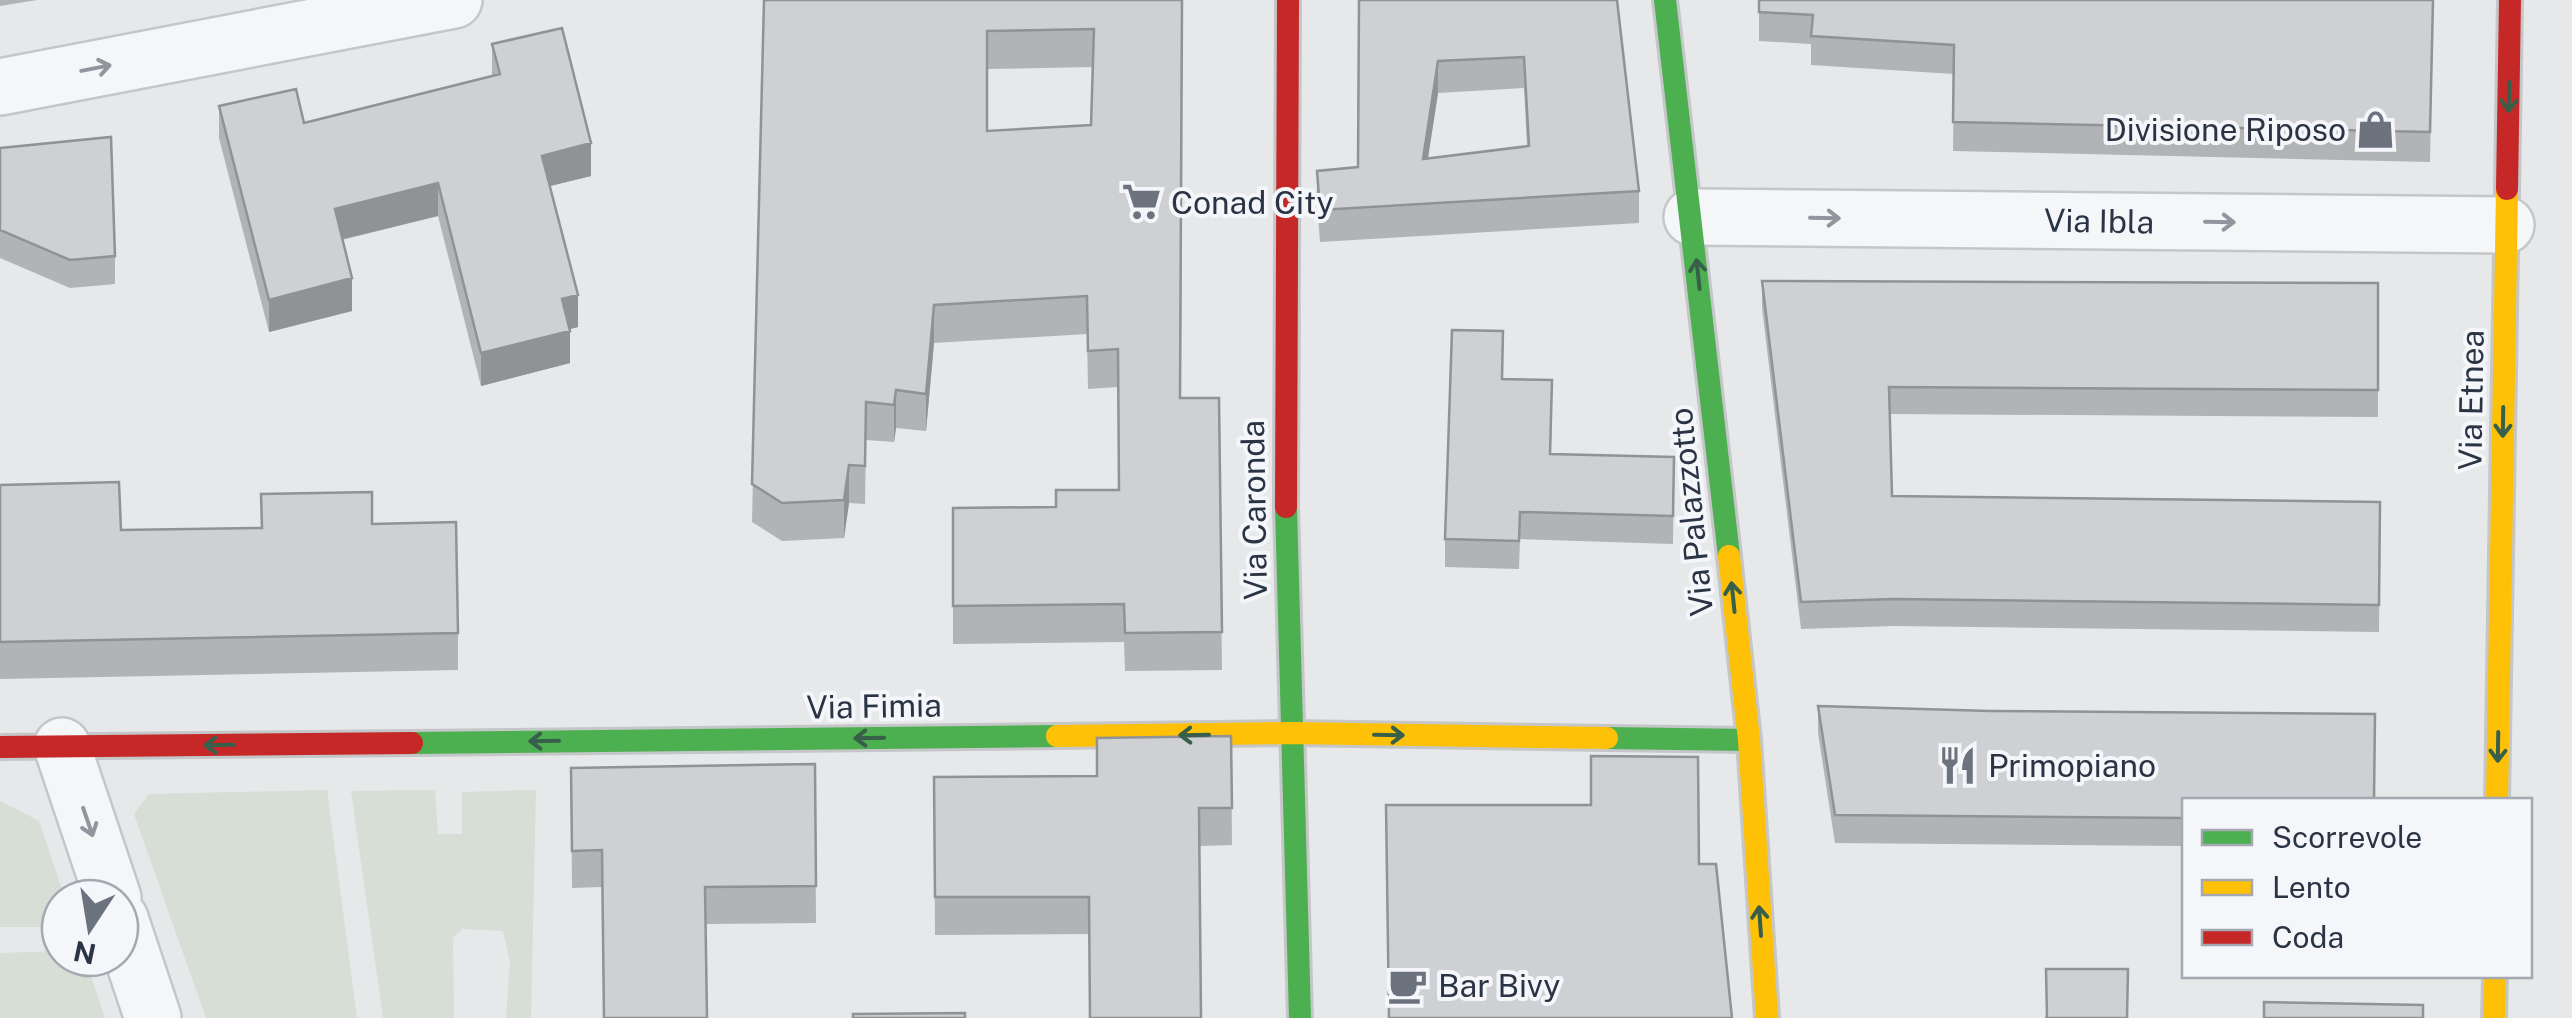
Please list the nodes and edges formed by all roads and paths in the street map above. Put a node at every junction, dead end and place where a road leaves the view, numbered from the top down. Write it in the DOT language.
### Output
graph roads {
  1 [pos="454,0"];
  2 [pos="1288,0"];
  3 [pos="1664,0"];
  4 [pos="2510,0"];
  5 [pos="0,87"];
  6 [pos="1692,216"];
  7 [pos="2506,226"];
  8 [pos="1292,734"];
  9 [pos="1749,740"];
  10 [pos="62,746"];
  11 [pos="0,747"];
  12 [pos="2497,798"];
  13 [pos="106,878"];
  14 [pos="140,977"];
  15 [pos="2495,978"];
  16 [pos="154,1018"];
  17 [pos="1300,1018"];
  18 [pos="1766,1018"];
  19 [pos="2494,1018"];
  5 -- 1 [label="street, one-way"];
  2 -- 8 [label="main road, Via Caronda"];
  3 -- 6 [label="main road, Via Palazzotto"];
  4 -- 7 [label="main road, Via Etnea, one-way"];
  6 -- 7 [label="street, Via Ibla, one-way"];
  9 -- 6 [label="main road, Via Palazzotto, one-way"];
  7 -- 12 [label="main road, Via Etnea, one-way"];
  8 -- 9 [label="main road, Via Fimia, one-way"];
  8 -- 10 [label="main road, Via Fimia, one-way"];
  8 -- 17 [label="main road, Via Caronda"];
  18 -- 9 [label="main road, Via Palazzotto, one-way"];
  10 -- 11 [label="main road, Via Fimia"];
  10 -- 13 [label="street, one-way"];
  14 -- 16 [label="street"];
  15 -- 19 [label="main road"];
}
